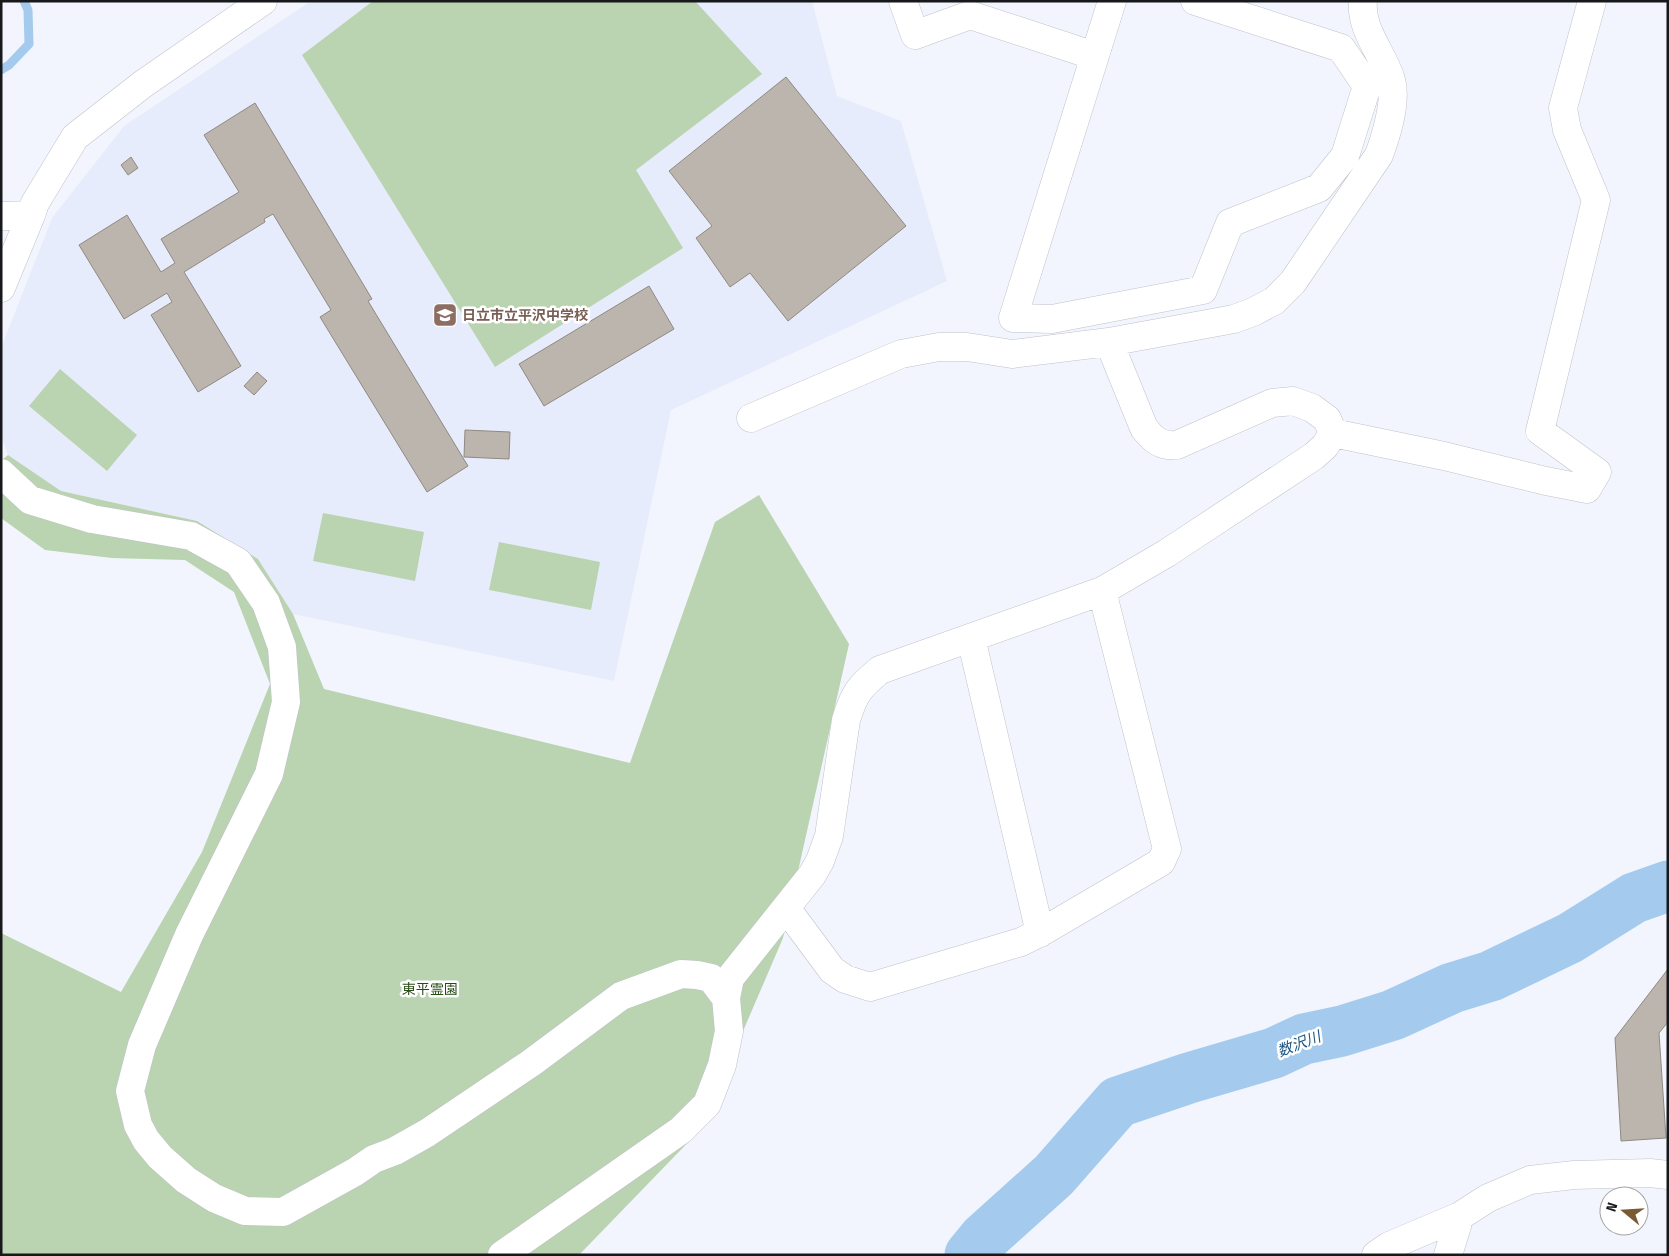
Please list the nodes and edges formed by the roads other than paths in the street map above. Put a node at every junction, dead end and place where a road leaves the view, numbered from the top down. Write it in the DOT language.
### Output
graph roads {
  1 [pos="263,1"];
  2 [pos="903,1"];
  3 [pos="1112,1"];
  4 [pos="1195,1"];
  5 [pos="1363,1"];
  6 [pos="1592,1"];
  7 [pos="1095,56"];
  8 [pos="1,216"];
  9 [pos="32,216"];
  10 [pos="1,288"];
  11 [pos="1109,342"];
  12 [pos="751,418"];
  13 [pos="1333,433"];
  14 [pos="1,473"];
  15 [pos="1102,590"];
  16 [pos="971,638"];
  17 [pos="786,908"];
  18 [pos="1040,933"];
  19 [pos="726,998"];
  20 [pos="1668,1175"];
  21 [pos="1460,1216"];
  22 [pos="502,1255"];
  23 [pos="1376,1255"];
  24 [pos="1448,1255"];
  1 -- 9 [label="street"];
  2 -- 7 [label="street"];
  3 -- 7 [label="street"];
  4 -- 7 [label="street"];
  5 -- 11 [label="street"];
  6 -- 13 [label="street"];
  8 -- 9 [label="street"];
  9 -- 10 [label="street"];
  11 -- 12 [label="street"];
  11 -- 13 [label="street"];
  13 -- 15 [label="street"];
  14 -- 19 [label="street"];
  15 -- 16 [label="street"];
  15 -- 18 [label="street"];
  16 -- 17 [label="street"];
  16 -- 18 [label="street"];
  17 -- 18 [label="street"];
  17 -- 19 [label="street"];
  19 -- 22 [label="street"];
  20 -- 21 [label="street"];
  21 -- 23 [label="street"];
  21 -- 24 [label="street"];
}
